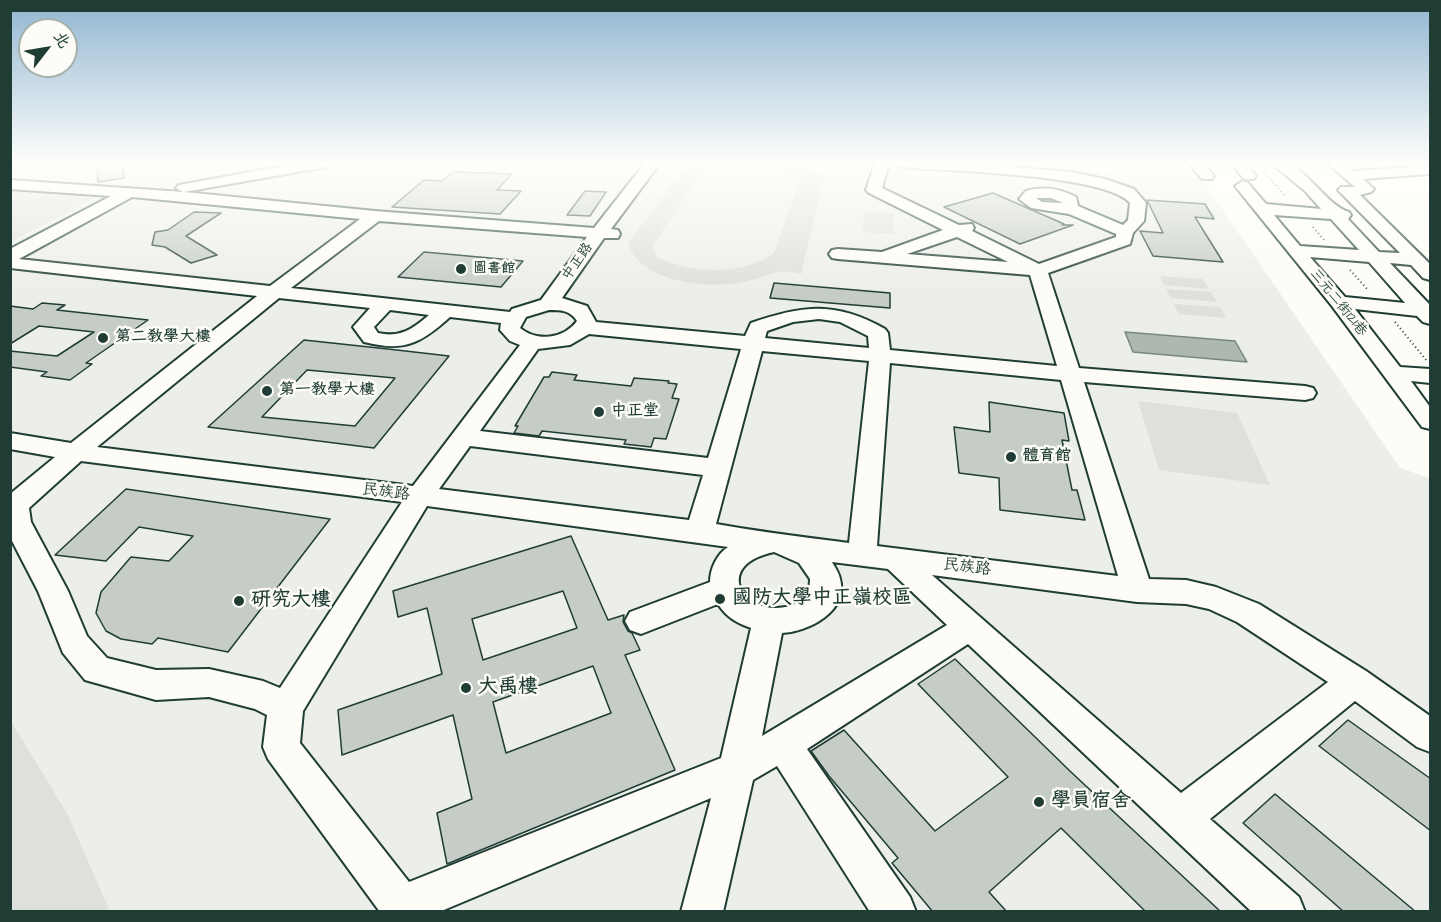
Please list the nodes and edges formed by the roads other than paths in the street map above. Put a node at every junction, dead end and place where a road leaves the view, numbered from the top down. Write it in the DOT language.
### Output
graph roads {
  1 [pos="105,206"];
  2 [pos="274,206"];
  3 [pos="623,206"];
  4 [pos="629,206"];
  5 [pos="912,206"];
  6 [pos="1068,206"];
  7 [pos="1138,206"];
  8 [pos="1261,206"];
  9 [pos="1327,206"];
  10 [pos="1366,206"];
  11 [pos="1263,209"];
  12 [pos="1336,215"];
  13 [pos="375,216"];
  14 [pos="1375,218"];
  15 [pos="965,228"];
  16 [pos="1125,232"];
  17 [pos="605,233"];
  18 [pos="1295,251"];
  19 [pos="838,254"];
  20 [pos="10,256"];
  21 [pos="882,257"];
  22 [pos="1375,257"];
  23 [pos="1416,260"];
  24 [pos="10,263"];
  25 [pos="1038,270"];
  26 [pos="1431,274"];
  27 [pos="272,293"];
  28 [pos="1340,302"];
  29 [pos="384,304"];
  30 [pos="556,304"];
  31 [pos="445,311"];
  32 [pos="1428,313"];
  33 [pos="513,318"];
  34 [pos="584,327"];
  35 [pos="533,342"];
  36 [pos="754,344"];
  37 [pos="879,356"];
  38 [pos="1392,373"];
  39 [pos="1070,374"];
  40 [pos="1431,376"];
  41 [pos="1305,393"];
  42 [pos="1431,422"];
  43 [pos="462,437"];
  44 [pos="10,441"];
  45 [pos="75,452"];
  46 [pos="718,468"];
  47 [pos="418,497"];
  48 [pos="700,531"];
  49 [pos="762,543"];
  50 [pos="797,547"];
  51 [pos="878,556"];
  52 [pos="724,589"];
  53 [pos="1137,590"];
  54 [pos="769,620"];
  55 [pos="640,621"];
  56 [pos="969,627"];
  57 [pos="1354,681"];
  58 [pos="286,708"];
  59 [pos="1431,736"];
  60 [pos="783,744"];
  61 [pos="737,769"];
  62 [pos="1180,818"];
  63 [pos="404,909"];
  64 [pos="702,912"];
  65 [pos="895,912"];
  66 [pos="1284,912"];
  1 -- 20 [label="street"];
  2 -- 13 [label="street"];
  3 -- 17 [label="street, 中正路"];
  4 -- 17 [label="street, 中正路"];
  5 -- 15 [label="street"];
  6 -- 16 [label="street"];
  7 -- 16 [label="street"];
  8 -- 11 [label="street, 三元二街121巷"];
  9 -- 12 [label="street"];
  10 -- 14 [label="street"];
  11 -- 12 [label="street"];
  11 -- 18 [label="street, 三元二街121巷"];
  12 -- 14 [label="street"];
  12 -- 22 [label="street"];
  13 -- 17 [label="street"];
  13 -- 27 [label="street"];
  14 -- 23 [label="street"];
  15 -- 21 [label="street"];
  15 -- 25 [label="street"];
  16 -- 25 [label="street"];
  17 -- 30 [label="street, 中正路"];
  18 -- 22 [label="street"];
  18 -- 28 [label="street, 三元二街121巷"];
  19 -- 21 [label="street"];
  21 -- 25 [label="street"];
  22 -- 23 [label="street"];
  22 -- 32 [label="street"];
  23 -- 26 [label="street"];
  24 -- 27 [label="street"];
  25 -- 39 [label="street"];
  27 -- 29 [label="street"];
  27 -- 45 [label="street"];
  28 -- 32 [label="street"];
  28 -- 38 [label="street, 三元二街121巷"];
  29 -- 31 [label="street"];
  29 -- 31 [label="street"];
  30 -- 33 [label="street"];
  30 -- 34 [label="street"];
  31 -- 33 [label="street"];
  33 -- 35 [label="street"];
  34 -- 35 [label="street"];
  34 -- 36 [label="street"];
  35 -- 43 [label="street"];
  36 -- 37 [label="street"];
  36 -- 37 [label="street"];
  36 -- 46 [label="street"];
  37 -- 39 [label="street"];
  37 -- 51 [label="street"];
  38 -- 40 [label="street"];
  38 -- 42 [label="street, 三元二街121巷"];
  39 -- 41 [label="street"];
  39 -- 53 [label="street"];
  43 -- 46 [label="street"];
  43 -- 47 [label="street"];
  44 -- 45 [label="street, 民族路"];
  45 -- 47 [label="street, 民族路"];
  45 -- 58 [label="street"];
  46 -- 48 [label="street"];
  47 -- 48 [label="street, 民族路"];
  47 -- 58 [label="street"];
  48 -- 49 [label="street, 民族路"];
  49 -- 50 [label="street"];
  49 -- 52 [label="street"];
  50 -- 51 [label="street, 民族路"];
  50 -- 54 [label="street"];
  51 -- 53 [label="street, 民族路"];
  51 -- 56 [label="street"];
  52 -- 54 [label="street"];
  52 -- 55 [label="street"];
  53 -- 57 [label="street, 民族路"];
  54 -- 61 [label="street"];
  56 -- 60 [label="street"];
  56 -- 62 [label="street"];
  57 -- 59 [label="street, 民族路"];
  57 -- 62 [label="street"];
  58 -- 63 [label="street"];
  60 -- 61 [label="street"];
  60 -- 65 [label="street"];
  61 -- 63 [label="street"];
  61 -- 64 [label="street"];
  62 -- 66 [label="street"];
}
